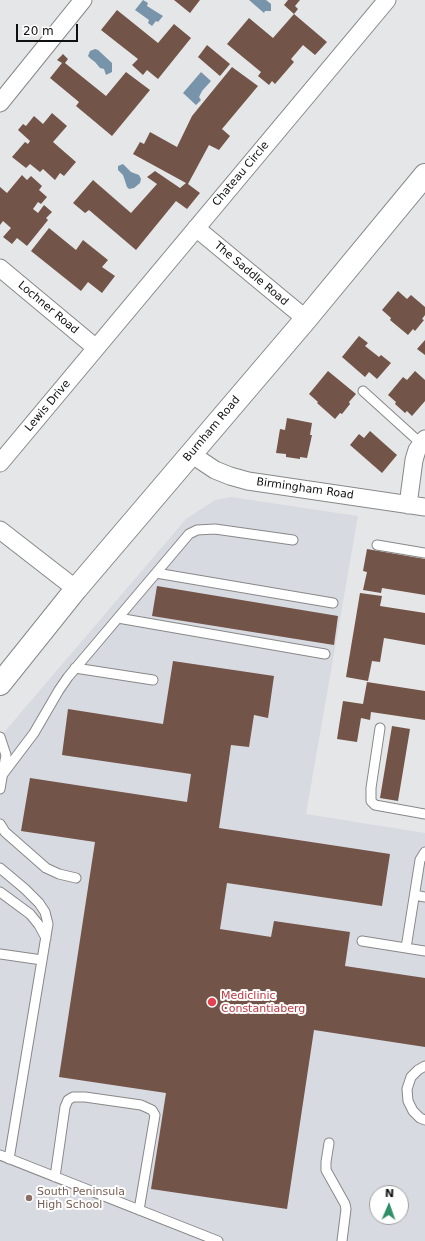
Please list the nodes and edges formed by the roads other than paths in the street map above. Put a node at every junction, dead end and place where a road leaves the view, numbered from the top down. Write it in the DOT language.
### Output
graph roads {
  1 [pos="82,0"];
  2 [pos="387,0"];
  3 [pos="0,103"];
  4 [pos="425,175"];
  5 [pos="196,228"];
  6 [pos="0,268"];
  7 [pos="306,319"];
  8 [pos="96,348"];
  9 [pos="363,391"];
  10 [pos="423,442"];
  11 [pos="191,454"];
  12 [pos="0,463"];
  13 [pos="408,504"];
  14 [pos="425,508"];
  15 [pos="0,530"];
  16 [pos="294,540"];
  17 [pos="377,545"];
  18 [pos="425,553"];
  19 [pos="156,573"];
  20 [pos="76,589"];
  21 [pos="333,603"];
  22 [pos="118,618"];
  23 [pos="325,654"];
  24 [pos="75,668"];
  25 [pos="152,680"];
  26 [pos="0,684"];
  27 [pos="380,728"];
  28 [pos="0,737"];
  29 [pos="1,776"];
  30 [pos="0,789"];
  31 [pos="425,814"];
  32 [pos="0,824"];
  33 [pos="425,852"];
  34 [pos="0,868"];
  35 [pos="76,878"];
  36 [pos="0,892"];
  37 [pos="415,895"];
  38 [pos="425,897"];
  39 [pos="46,938"];
  40 [pos="362,941"];
  41 [pos="406,948"];
  42 [pos="425,951"];
  43 [pos="0,954"];
  44 [pos="42,960"];
  45 [pos="425,1066"];
  46 [pos="425,1120"];
  47 [pos="329,1143"];
  48 [pos="0,1155"];
  49 [pos="9,1159"];
  50 [pos="55,1177"];
  51 [pos="138,1210"];
  52 [pos="218,1241"];
  53 [pos="342,1241"];
  1 -- 3 [label="street"];
  2 -- 5 [label="street, Chateau Circle"];
  4 -- 7 [label="street, Burnham Road"];
  5 -- 7 [label="street, The Saddle Road"];
  5 -- 8 [label="street, Chateau Circle"];
  6 -- 8 [label="street, Lochner Road"];
  7 -- 11 [label="street, Burnham Road"];
  8 -- 12 [label="street, Lewis Drive"];
  9 -- 10 [label="lane"];
  10 -- 13 [label="street"];
  11 -- 13 [label="street, Birmingham Road"];
  11 -- 20 [label="street, Burnham Road"];
  13 -- 14 [label="street, Birmingham Road"];
  15 -- 20 [label="street"];
  16 -- 19 [label="lane"];
  17 -- 18 [label="lane"];
  19 -- 21 [label="lane"];
  19 -- 22 [label="lane"];
  20 -- 26 [label="street, Burnham Road"];
  22 -- 23 [label="lane"];
  22 -- 24 [label="lane"];
  24 -- 25 [label="lane"];
  24 -- 29 [label="lane"];
  27 -- 31 [label="lane"];
  28 -- 29 [label="lane"];
  29 -- 30 [label="lane"];
  32 -- 35 [label="lane"];
  33 -- 37 [label="lane"];
  34 -- 39 [label="lane"];
  36 -- 39 [label="lane"];
  37 -- 38 [label="lane"];
  37 -- 41 [label="lane"];
  39 -- 44 [label="lane"];
  40 -- 41 [label="lane"];
  41 -- 42 [label="lane"];
  43 -- 44 [label="lane"];
  44 -- 49 [label="lane"];
  45 -- 46 [label="lane"];
  47 -- 53 [label="lane"];
  48 -- 49 [label="lane"];
  49 -- 50 [label="lane"];
  50 -- 51 [label="lane"];
  50 -- 51 [label="lane"];
  51 -- 52 [label="lane"];
}
